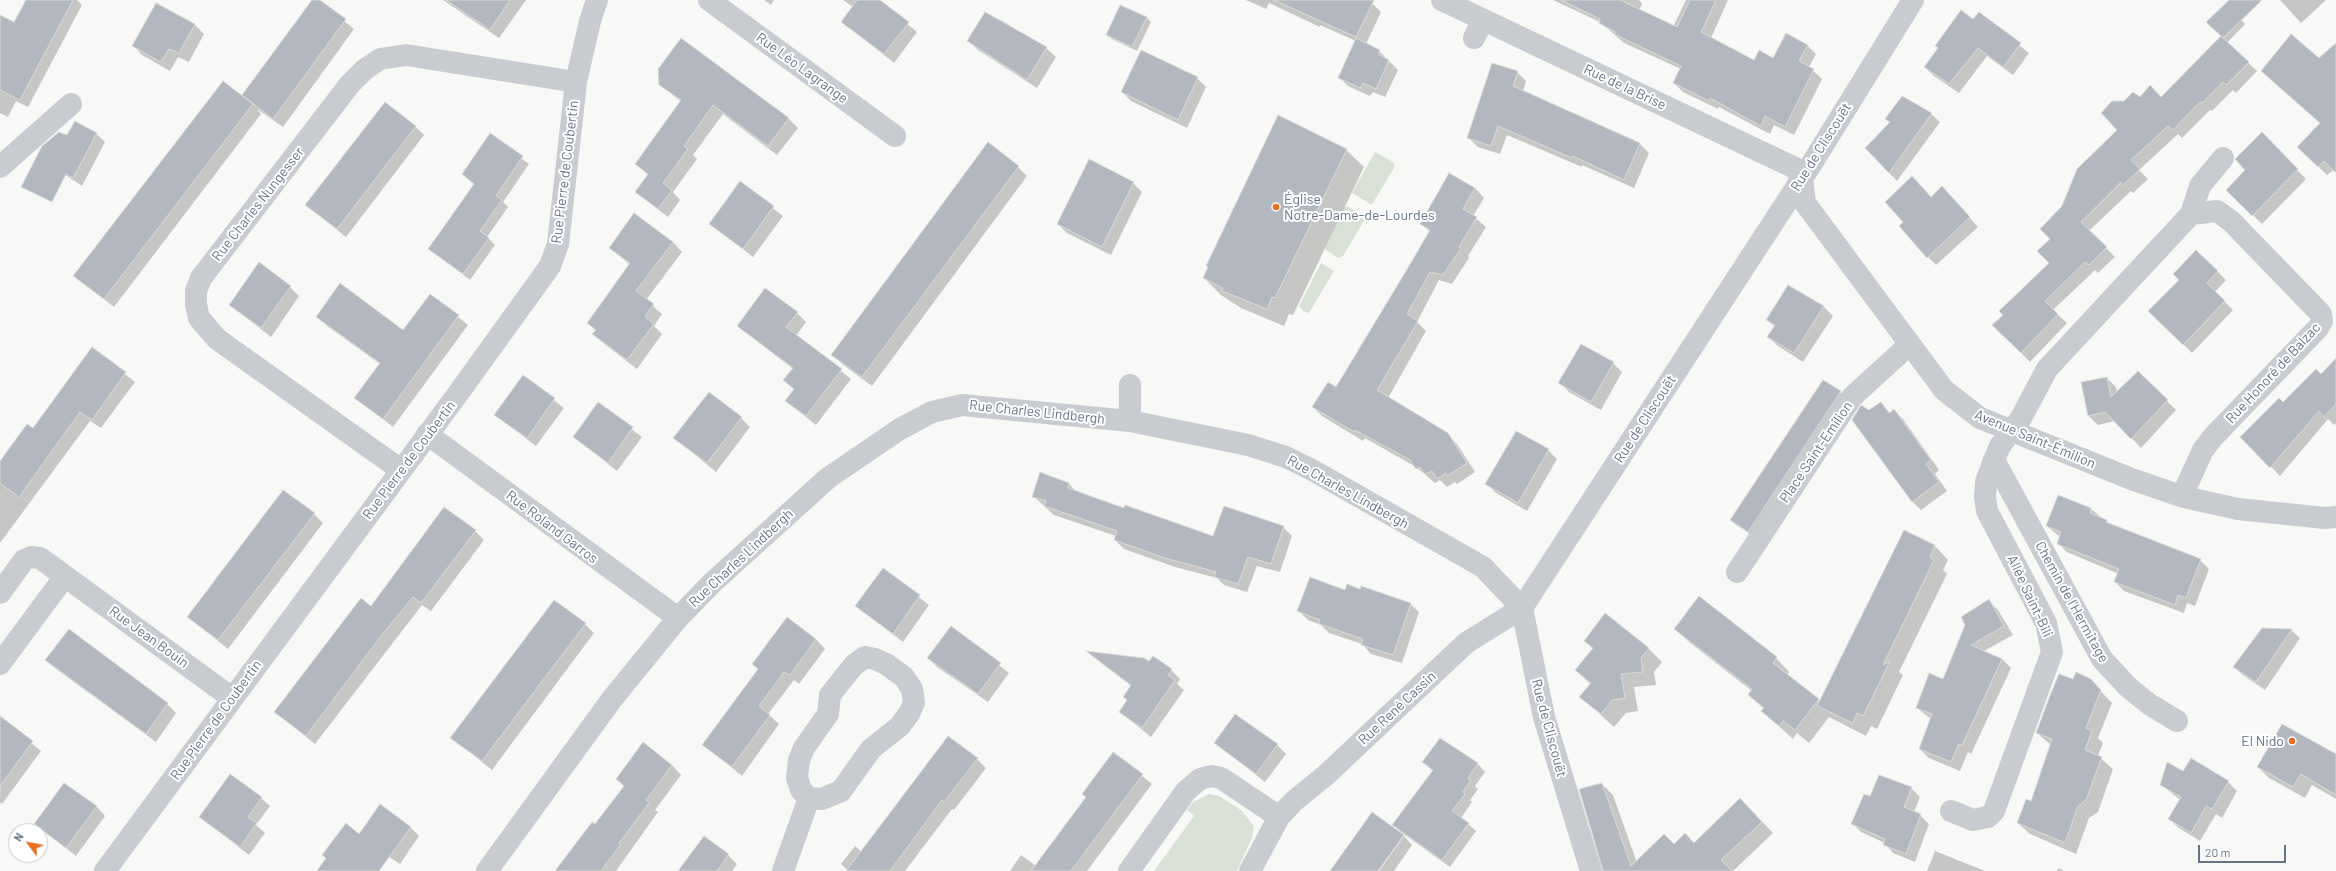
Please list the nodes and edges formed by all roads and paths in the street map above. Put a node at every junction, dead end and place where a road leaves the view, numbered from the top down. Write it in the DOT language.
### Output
graph roads {
  1 [pos="597,0"];
  2 [pos="709,0"];
  3 [pos="1442,0"];
  4 [pos="1913,0"];
  5 [pos="576,82"];
  6 [pos="71,104"];
  7 [pos="895,136"];
  8 [pos="2223,158"];
  9 [pos="0,167"];
  10 [pos="1802,179"];
  11 [pos="2191,214"];
  12 [pos="1910,344"];
  13 [pos="1130,385"];
  14 [pos="1130,421"];
  15 [pos="2011,431"];
  16 [pos="427,434"];
  17 [pos="1994,460"];
  18 [pos="401,470"];
  19 [pos="2184,497"];
  20 [pos="2336,517"];
  21 [pos="1737,572"];
  22 [pos="65,576"];
  23 [pos="0,593"];
  24 [pos="1522,608"];
  25 [pos="678,618"];
  26 [pos="0,664"];
  27 [pos="232,698"];
  28 [pos="2177,721"];
  29 [pos="809,798"];
  30 [pos="1951,812"];
  31 [pos="1279,817"];
  32 [pos="105,871"];
  33 [pos="487,871"];
  34 [pos="783,871"];
  35 [pos="1129,871"];
  36 [pos="1250,871"];
  37 [pos="1591,871"];
  1 -- 5 [label="street, Rue Pierre de Coubertin"];
  2 -- 7 [label="street, Rue Léo Lagrange"];
  3 -- 10 [label="street, Rue de la Brise"];
  4 -- 10 [label="street, Rue de Cliscouët"];
  5 -- 16 [label="street, Rue Pierre de Coubertin"];
  5 -- 18 [label="street, Rue Charles Nungesser"];
  6 -- 9 [label="street"];
  8 -- 11 [label="street"];
  10 -- 12 [label="street, Avenue Saint-Émilion"];
  10 -- 24 [label="street, Rue de Cliscouët"];
  11 -- 15 [label="street"];
  11 -- 19 [label="street, Rue Honoré de Balzac"];
  12 -- 15 [label="street, Avenue Saint-Émilion"];
  12 -- 21 [label="street, Place Saint-Emilion"];
  13 -- 14 [label="street"];
  14 -- 24 [label="street, Rue Charles Lindbergh"];
  14 -- 25 [label="street, Rue Charles Lindbergh"];
  15 -- 17 [label="street, Allée Saint-Bili"];
  15 -- 19 [label="street, Avenue Saint-Émilion"];
  16 -- 18 [label="street, Rue Pierre de Coubertin"];
  16 -- 25 [label="street, Rue Roland Garros"];
  17 -- 28 [label="street, Chemin de l'Hermitage"];
  17 -- 30 [label="street, Allée Saint-Bili"];
  18 -- 27 [label="street, Rue Pierre de Coubertin"];
  19 -- 20 [label="street, Avenue Saint-Émilion"];
  22 -- 23 [label="street, Rue Jean Bouin"];
  22 -- 26 [label="street"];
  22 -- 27 [label="street, Rue Jean Bouin"];
  24 -- 31 [label="street, Rue René Cassin"];
  24 -- 37 [label="street, Rue de Cliscouët"];
  25 -- 33 [label="street, Rue Charles Lindbergh"];
  27 -- 32 [label="street, Rue Pierre de Coubertin"];
  29 -- 29 [label="street"];
  29 -- 34 [label="street"];
  31 -- 35 [label="street"];
  31 -- 36 [label="street, Rue René Cassin"];
}
